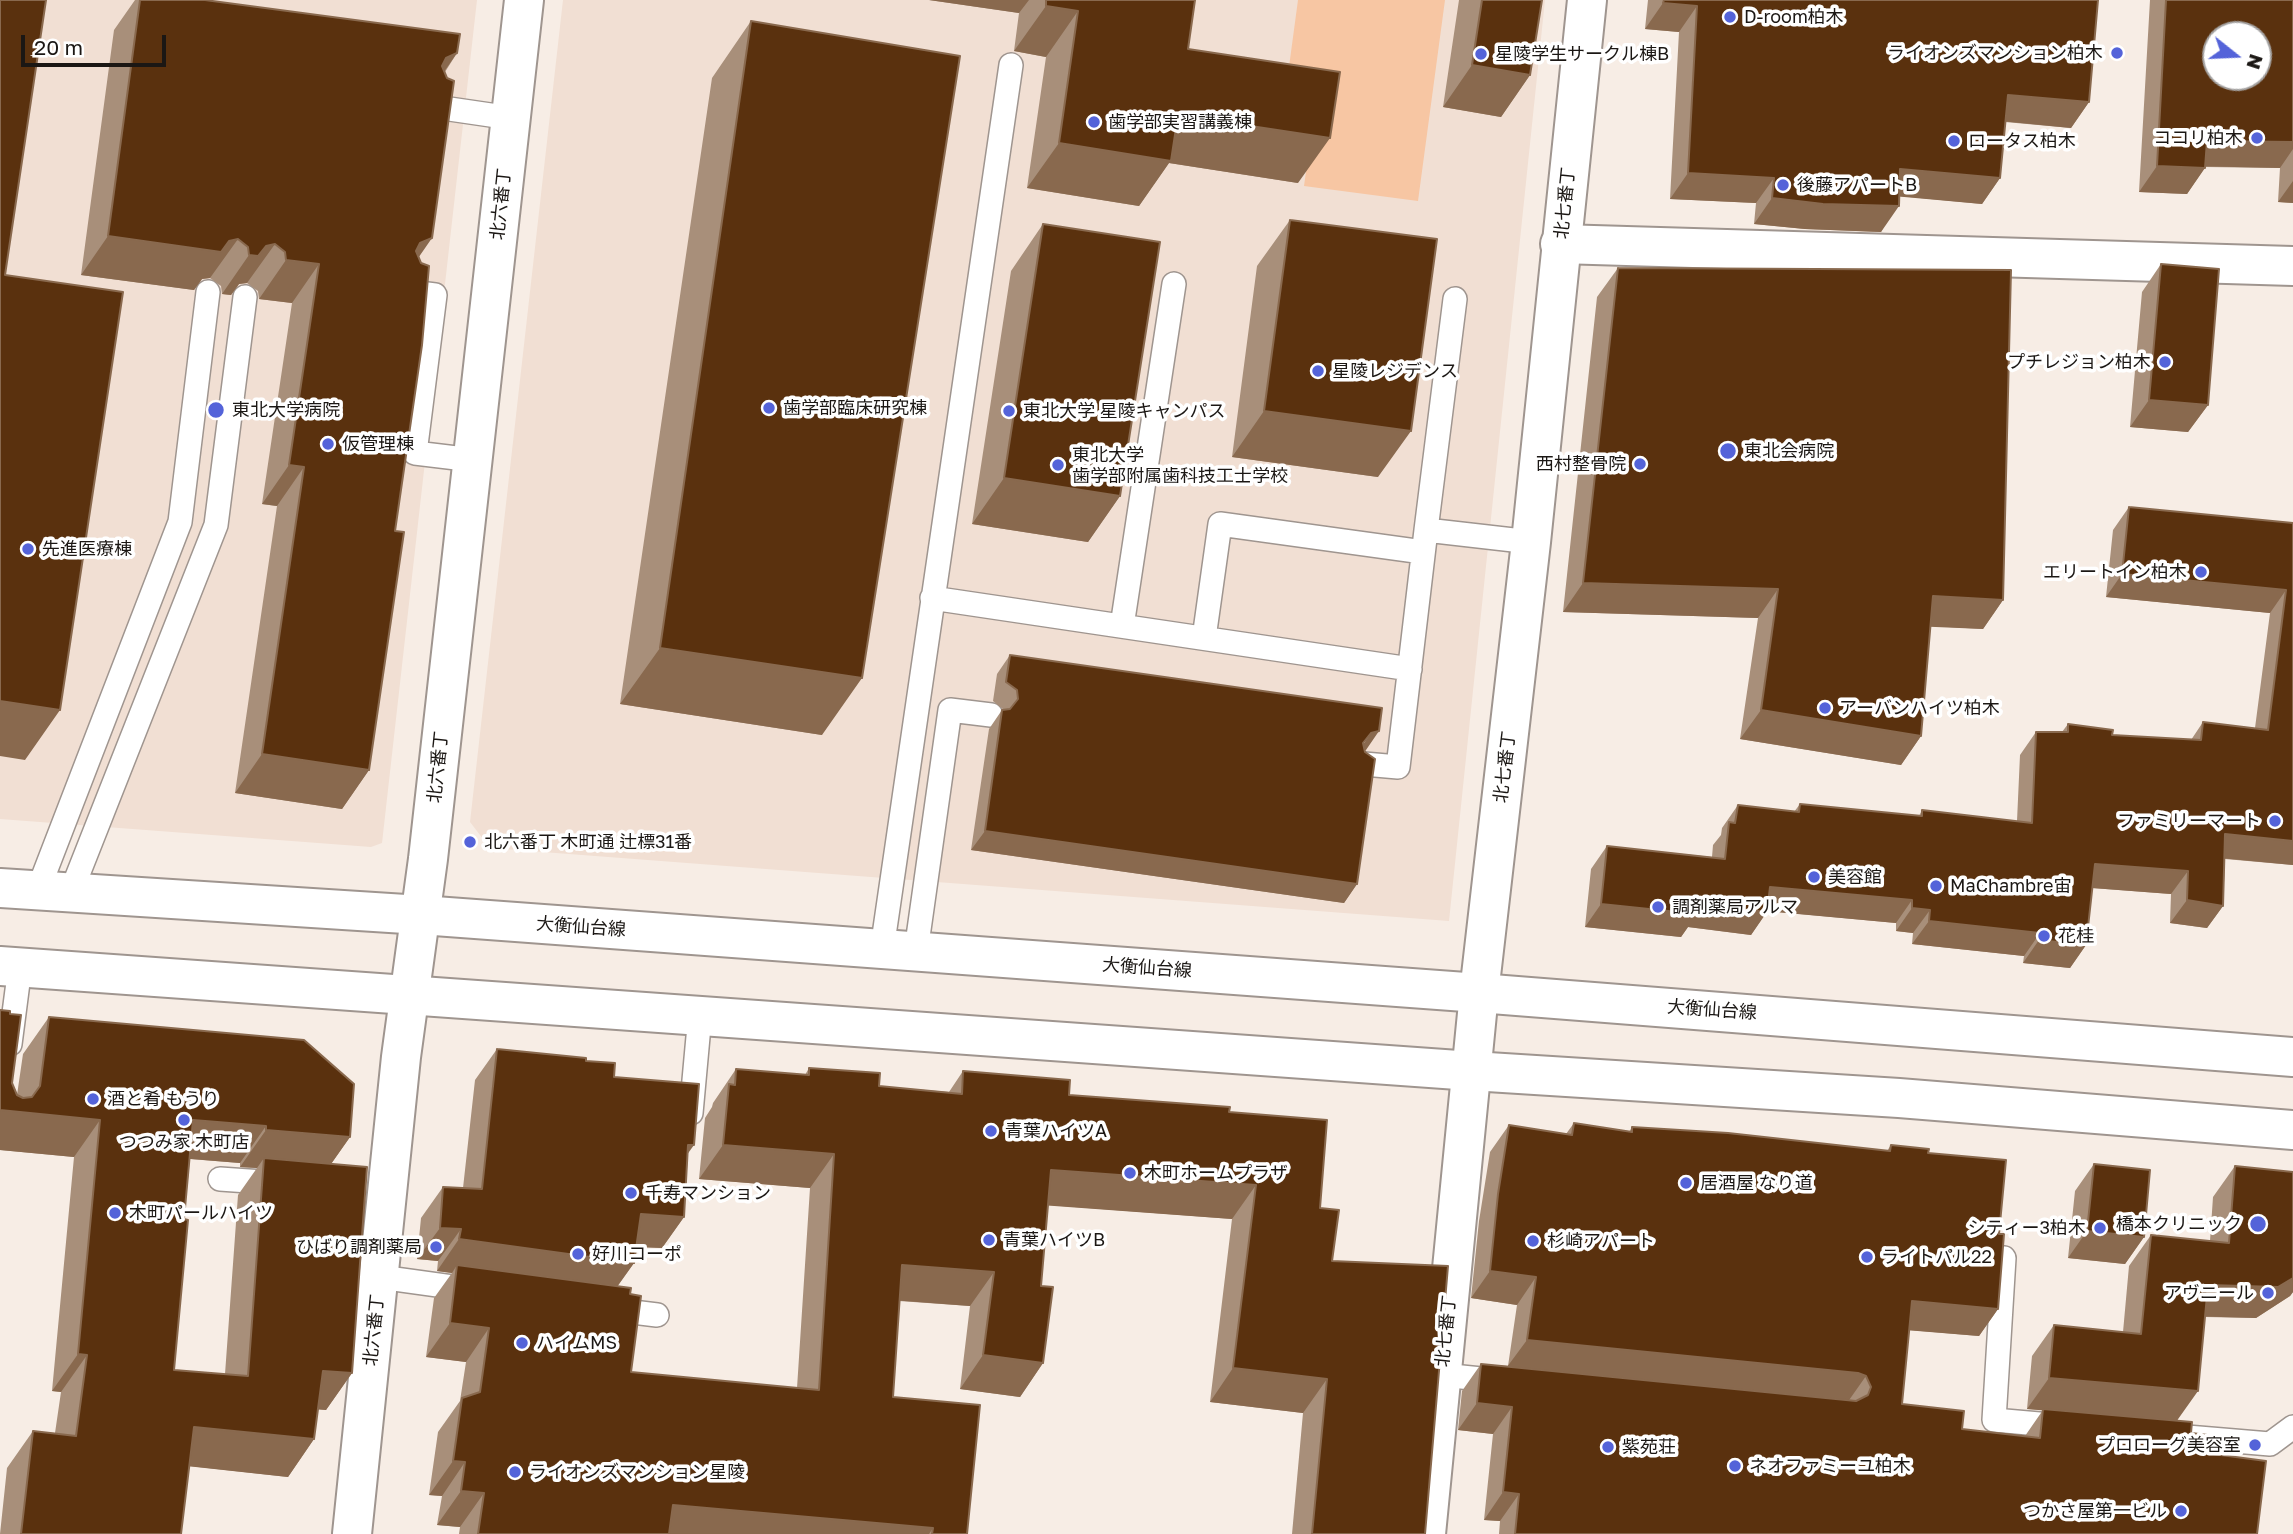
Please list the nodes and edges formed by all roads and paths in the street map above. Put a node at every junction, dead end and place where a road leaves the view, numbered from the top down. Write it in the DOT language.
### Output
graph roads {
  1 [pos="524,0"];
  2 [pos="1587,0"];
  3 [pos="1011,65"];
  4 [pos="429,106"];
  5 [pos="511,118"];
  6 [pos="1560,244"];
  7 [pos="2293,266"];
  8 [pos="1174,284"];
  9 [pos="403,290"];
  10 [pos="208,292"];
  11 [pos="245,297"];
  12 [pos="1455,299"];
  13 [pos="473,460"];
  14 [pos="1425,541"];
  15 [pos="1531,542"];
  16 [pos="932,598"];
  17 [pos="1122,626"];
  18 [pos="1204,638"];
  19 [pos="1410,669"];
  20 [pos="990,715"];
  21 [pos="1364,764"];
  22 [pos="0,888"];
  23 [pos="55,891"];
  24 [pos="421,915"];
  25 [pos="899,950"];
  26 [pos="10,967"];
  27 [pos="1479,993"];
  28 [pos="410,995"];
  29 [pos="700,1015"];
  30 [pos="2293,1057"];
  31 [pos="7,1068"];
  32 [pos="1472,1071"];
  33 [pos="2293,1130"];
  34 [pos="689,1135"];
  35 [pos="220,1179"];
  36 [pos="298,1185"];
  37 [pos="2004,1258"];
  38 [pos="380,1277"];
  39 [pos="499,1293"];
  40 [pos="591,1306"];
  41 [pos="657,1315"];
  42 [pos="1442,1375"];
  43 [pos="1524,1383"];
  44 [pos="2293,1427"];
  45 [pos="2077,1428"];
  46 [pos="2160,1435"];
  47 [pos="352,1534"];
  48 [pos="1426,1534"];
  1 -- 5 [label="main road, 北六番丁"];
  2 -- 6 [label="main road, 北七番丁"];
  3 -- 16 [label="lane"];
  4 -- 5 [label="lane"];
  5 -- 13 [label="main road, 北六番丁"];
  6 -- 7 [label="main road"];
  6 -- 15 [label="main road, 北七番丁"];
  8 -- 17 [label="lane"];
  9 -- 13 [label="lane"];
  10 -- 23 [label="lane"];
  11 -- 23 [label="lane"];
  12 -- 14 [label="lane"];
  13 -- 24 [label="main road, 北六番丁"];
  14 -- 15 [label="lane"];
  14 -- 18 [label="lane"];
  14 -- 19 [label="lane"];
  15 -- 27 [label="main road, 北七番丁"];
  16 -- 17 [label="lane"];
  16 -- 25 [label="lane"];
  17 -- 18 [label="lane"];
  18 -- 19 [label="lane"];
  19 -- 21 [label="lane"];
  20 -- 25 [label="lane"];
  22 -- 23 [label="main road, 大衡仙台線"];
  23 -- 24 [label="main road, 大衡仙台線"];
  24 -- 25 [label="main road, 大衡仙台線"];
  24 -- 28 [label="main road, 北六番丁"];
  25 -- 27 [label="main road, 大衡仙台線"];
  26 -- 28 [label="main road"];
  26 -- 31 [label="lane"];
  27 -- 30 [label="main road, 大衡仙台線"];
  27 -- 32 [label="main road, 北七番丁"];
  28 -- 29 [label="main road"];
  28 -- 38 [label="main road, 北六番丁"];
  29 -- 32 [label="main road"];
  29 -- 34 [label="lane"];
  32 -- 33 [label="main road"];
  32 -- 42 [label="main road, 北七番丁"];
  35 -- 36 [label="lane"];
  37 -- 45 [label="lane"];
  38 -- 39 [label="lane"];
  38 -- 47 [label="main road, 北六番丁"];
  40 -- 41 [label="lane"];
  42 -- 43 [label="lane"];
  42 -- 48 [label="main road, 北七番丁"];
  44 -- 46 [label="lane"];
}
